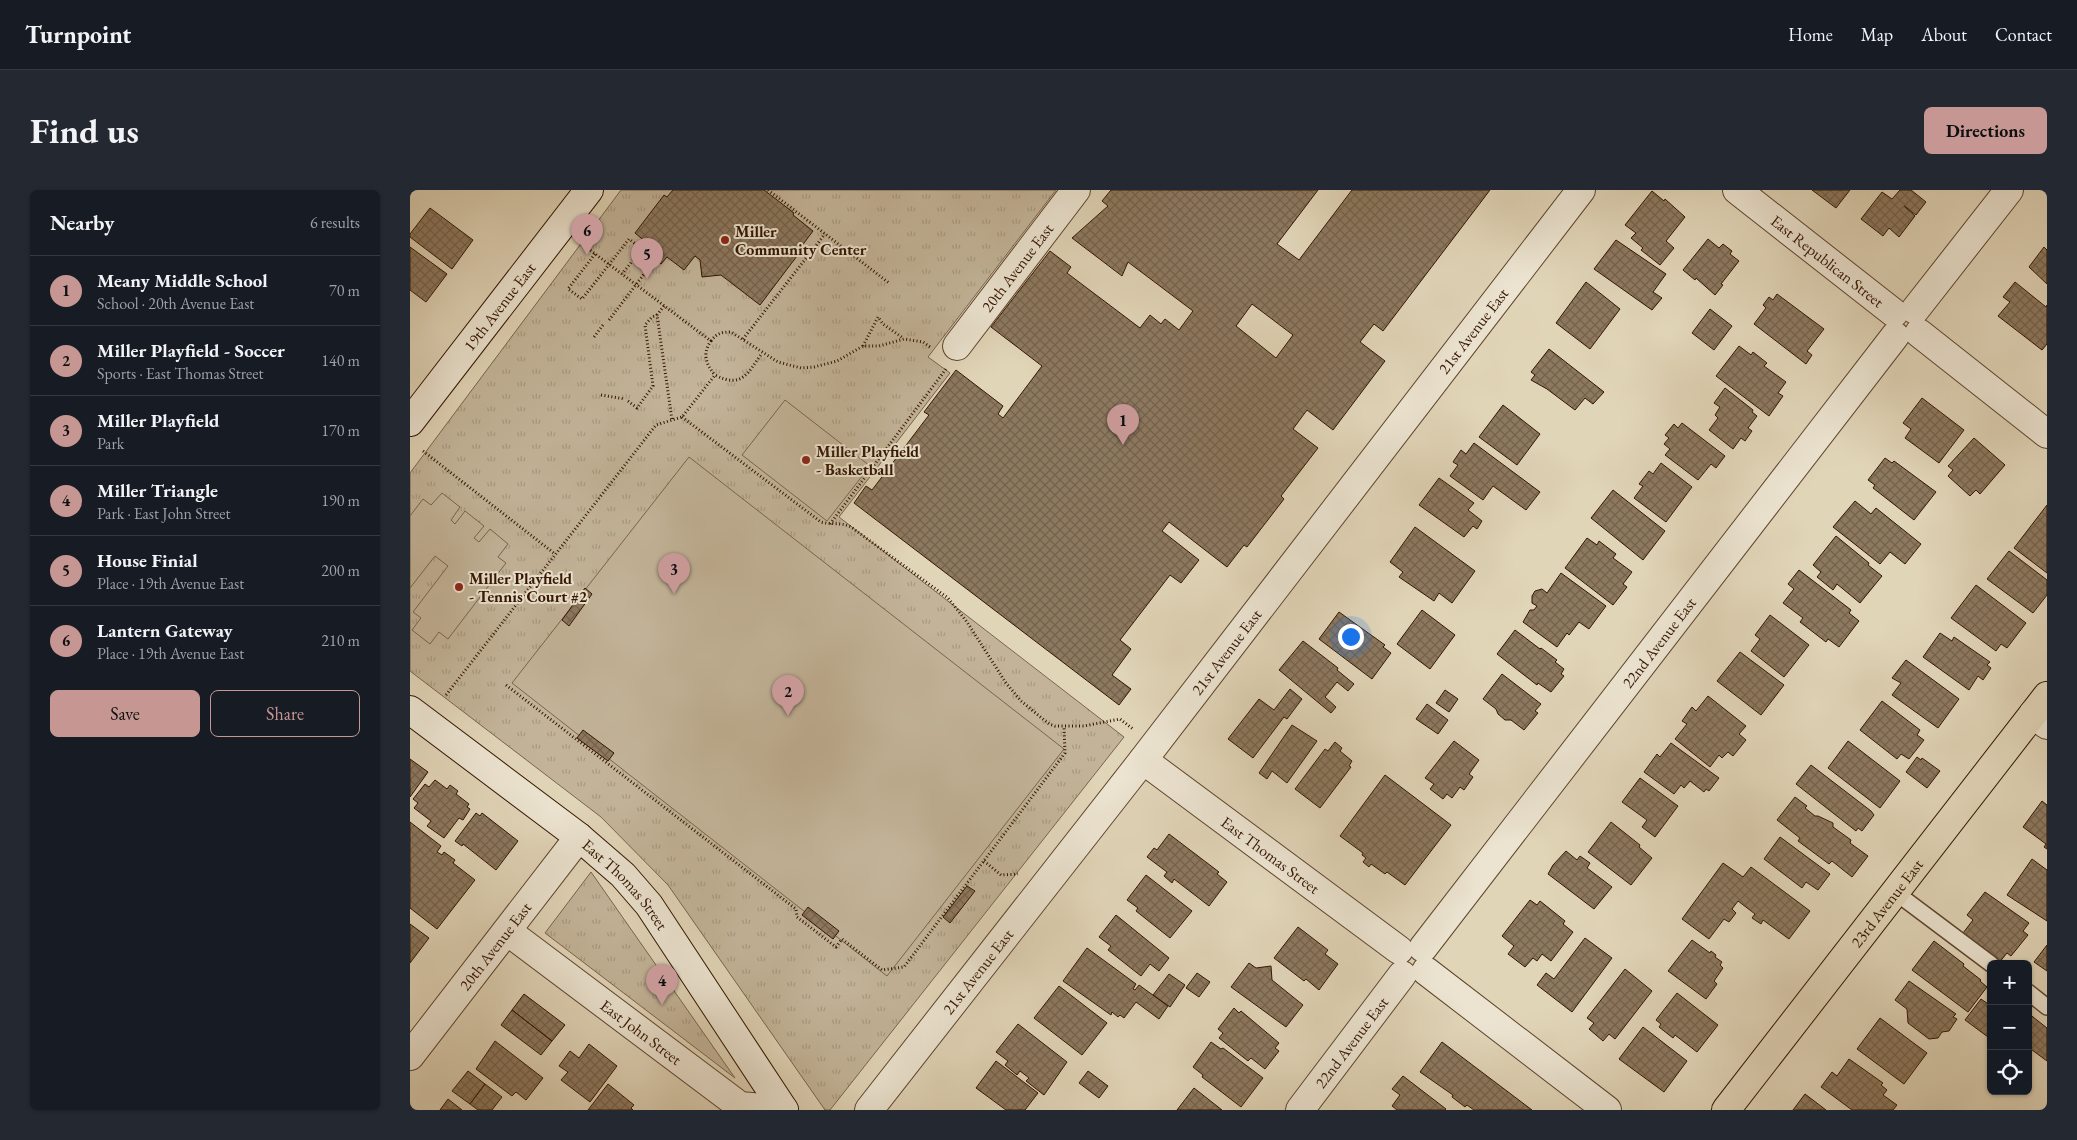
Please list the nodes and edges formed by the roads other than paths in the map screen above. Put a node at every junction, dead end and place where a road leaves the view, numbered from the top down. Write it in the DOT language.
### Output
graph roads {
  1 [pos="589,190"];
  2 [pos="1076,190"];
  3 [pos="1581,190"];
  4 [pos="1737,190"];
  5 [pos="2009,190"];
  6 [pos="1906,323"];
  7 [pos="947,354"];
  8 [pos="410,422"];
  9 [pos="2047,434"];
  10 [pos="410,710"];
  11 [pos="2042,712"];
  12 [pos="1143,760"];
  13 [pos="579,837"];
  14 [pos="1895,892"];
  15 [pos="507,931"];
  16 [pos="1412,961"];
  17 [pos="1987,961"];
  18 [pos="2032,995"];
  19 [pos="2047,1007"];
  20 [pos="410,1056"];
  21 [pos="784,1110"];
  22 [pos="869,1110"];
  23 [pos="1300,1110"];
  24 [pos="1607,1110"];
  25 [pos="1726,1110"];
  1 -- 8 [label="street, 19th Avenue East"];
  2 -- 7 [label="street, 20th Avenue East"];
  3 -- 12 [label="street, 21st Avenue East"];
  4 -- 6 [label="street, East Republican Street"];
  5 -- 6 [label="street, 22nd Avenue East"];
  6 -- 9 [label="street, East Republican Street"];
  6 -- 16 [label="street, 22nd Avenue East"];
  10 -- 13 [label="street, East Thomas Street"];
  11 -- 14 [label="main road, 23rd Avenue East"];
  12 -- 16 [label="street, East Thomas Street"];
  12 -- 22 [label="street, 21st Avenue East"];
  13 -- 15 [label="street, 20th Avenue East"];
  13 -- 21 [label="street, East Thomas Street"];
  14 -- 17 [label="lane"];
  14 -- 25 [label="main road, 23rd Avenue East"];
  15 -- 20 [label="street, 20th Avenue East"];
  15 -- 21 [label="street, East John Street"];
  16 -- 23 [label="street, 22nd Avenue East"];
  16 -- 24 [label="street, East Thomas Street"];
  18 -- 19 [label="lane"];
}
